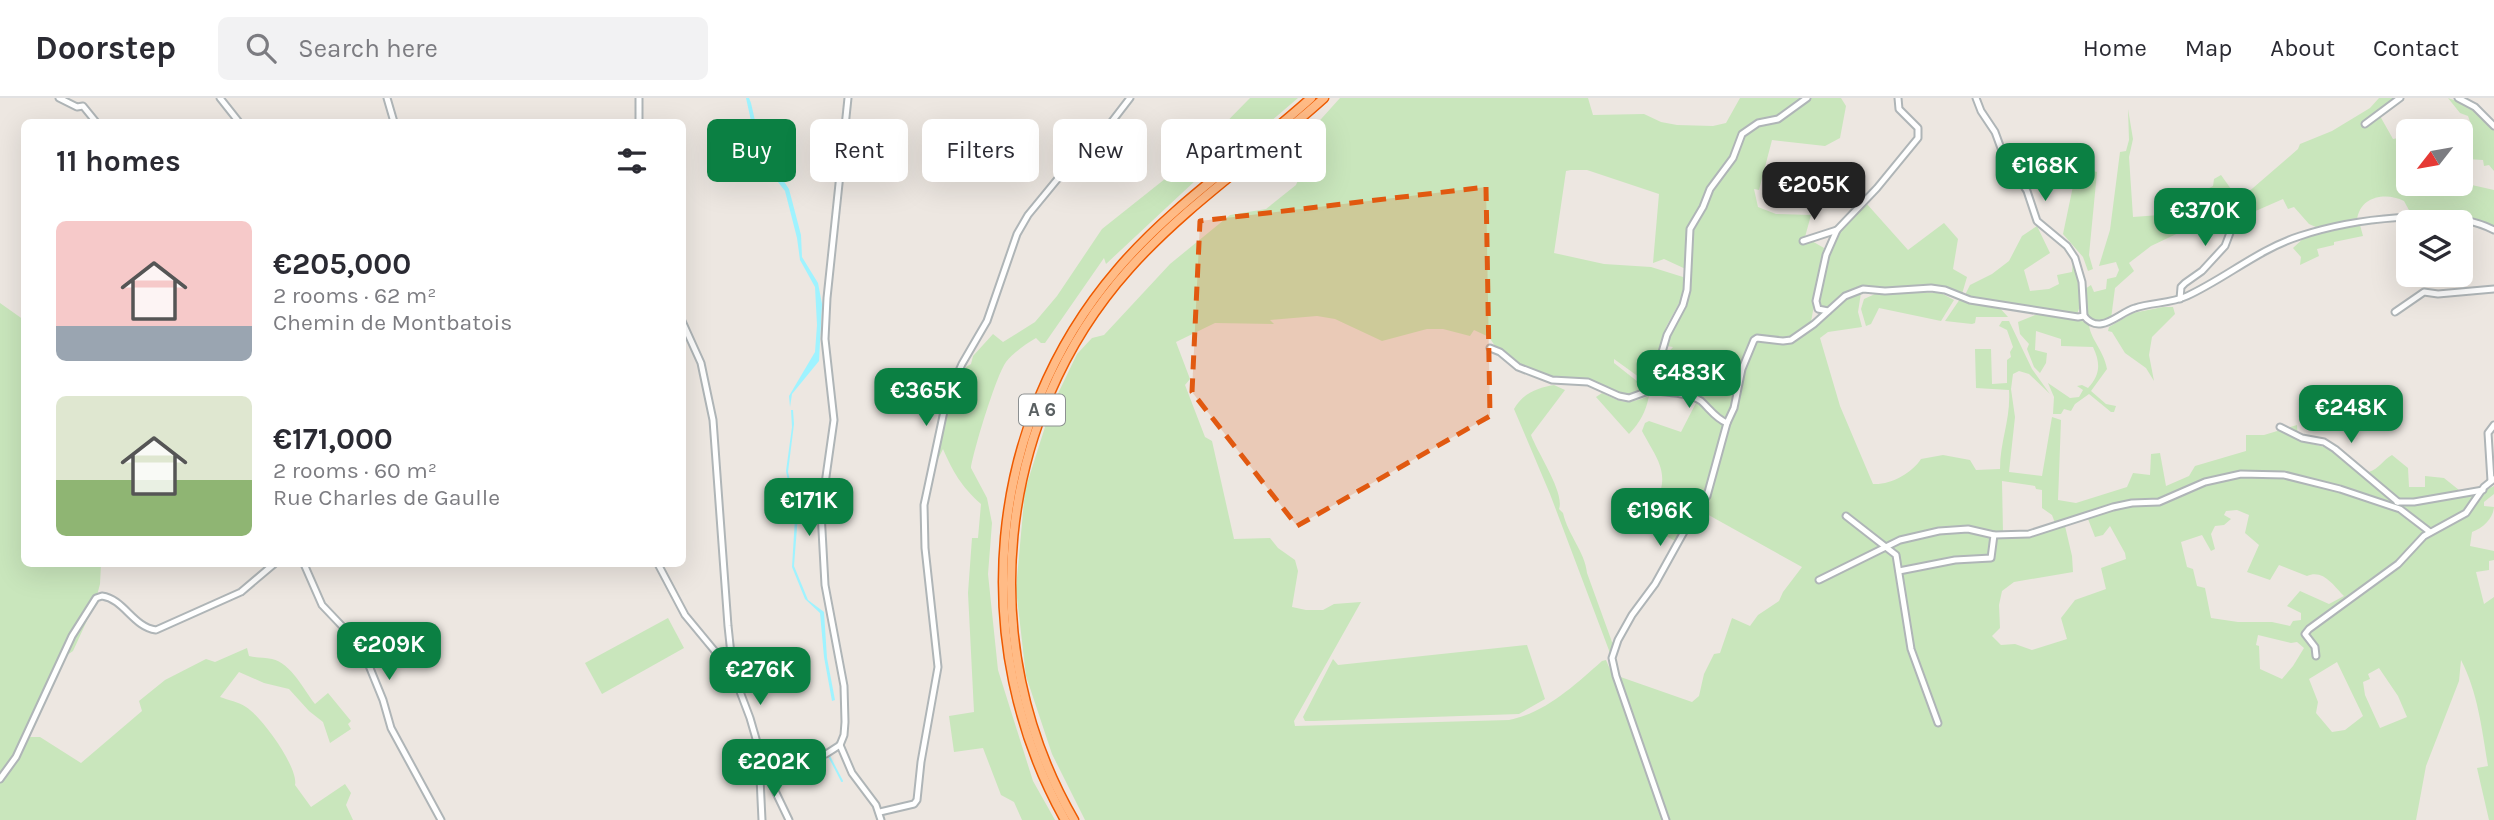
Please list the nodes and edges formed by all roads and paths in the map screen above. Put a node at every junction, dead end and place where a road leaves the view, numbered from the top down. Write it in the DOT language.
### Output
graph roads {
  1 [pos="59,98"];
  2 [pos="84,98"];
  3 [pos="220,98"];
  4 [pos="387,98"];
  5 [pos="639,98"];
  6 [pos="848,98"];
  7 [pos="1130,98"];
  8 [pos="1311,98"];
  9 [pos="1324,98"];
  10 [pos="1807,98"];
  11 [pos="1898,98"];
  12 [pos="1976,98"];
  13 [pos="2399,98"];
  14 [pos="2458,98"];
  15 [pos="83,106"];
  16 [pos="94,119"];
  17 [pos="237,119"];
  18 [pos="393,119"];
  19 [pos="639,119"];
  20 [pos="2365,124"];
  21 [pos="2494,126"];
  22 [pos="2245,193"];
  23 [pos="1837,230"];
  24 [pos="2494,230"];
  25 [pos="1803,241"];
  26 [pos="2494,289"];
  27 [pos="2180,299"];
  28 [pos="1816,301"];
  29 [pos="1828,312"];
  30 [pos="2395,312"];
  31 [pos="2084,316"];
  32 [pos="1815,323"];
  33 [pos="686,330"];
  34 [pos="1490,348"];
  35 [pos="1651,390"];
  36 [pos="1727,423"];
  37 [pos="2494,425"];
  38 [pos="2280,427"];
  39 [pos="2493,480"];
  40 [pos="2483,490"];
  41 [pos="2398,502"];
  42 [pos="2383,504"];
  43 [pos="1846,516"];
  44 [pos="2430,532"];
  45 [pos="1994,535"];
  46 [pos="1887,546"];
  47 [pos="271,567"];
  48 [pos="305,567"];
  49 [pos="660,567"];
  50 [pos="1899,571"];
  51 [pos="1819,580"];
  52 [pos="2316,656"];
  53 [pos="733,670"];
  54 [pos="1938,723"];
  55 [pos="840,745"];
  56 [pos="765,770"];
  57 [pos="0,779"];
  58 [pos="880,812"];
  59 [pos="441,820"];
  60 [pos="762,820"];
  61 [pos="789,820"];
  62 [pos="881,820"];
  63 [pos="1065,820"];
  64 [pos="1074,820"];
  65 [pos="1666,820"];
  1 -- 15 [label="street"];
  2 -- 15 [label="street"];
  3 -- 17 [label="street"];
  4 -- 18 [label="street"];
  5 -- 19 [label="street"];
  6 -- 55 [label="street"];
  7 -- 58 [label="street"];
  8 -- 63 [label="highway, A 6"];
  9 -- 64 [label="highway, A 6"];
  10 -- 35 [label="street"];
  11 -- 23 [label="street"];
  12 -- 31 [label="street"];
  13 -- 20 [label="street"];
  14 -- 21 [label="street"];
  15 -- 16 [label="street"];
  22 -- 27 [label="street"];
  23 -- 25 [label="street"];
  23 -- 28 [label="street"];
  24 -- 27 [label="street"];
  26 -- 30 [label="street"];
  27 -- 31 [label="street"];
  28 -- 29 [label="street"];
  28 -- 32 [label="street"];
  29 -- 31 [label="street"];
  29 -- 32 [label="street"];
  32 -- 36 [label="street"];
  33 -- 53 [label="street"];
  34 -- 35 [label="street"];
  35 -- 36 [label="street"];
  36 -- 65 [label="street"];
  37 -- 39 [label="street"];
  38 -- 41 [label="street"];
  39 -- 40 [label="street"];
  40 -- 41 [label="street"];
  40 -- 44 [label="street"];
  41 -- 42 [label="street"];
  42 -- 44 [label="street"];
  42 -- 45 [label="street"];
  43 -- 46 [label="street"];
  44 -- 52 [label="street"];
  45 -- 46 [label="street"];
  45 -- 50 [label="street"];
  46 -- 50 [label="street"];
  46 -- 51 [label="street"];
  47 -- 57 [label="street"];
  48 -- 59 [label="street"];
  49 -- 53 [label="street"];
  50 -- 54 [label="street"];
  53 -- 56 [label="street"];
  55 -- 56 [label="street"];
  55 -- 58 [label="street"];
  56 -- 60 [label="street"];
  56 -- 61 [label="street"];
  58 -- 62 [label="street"];
}
